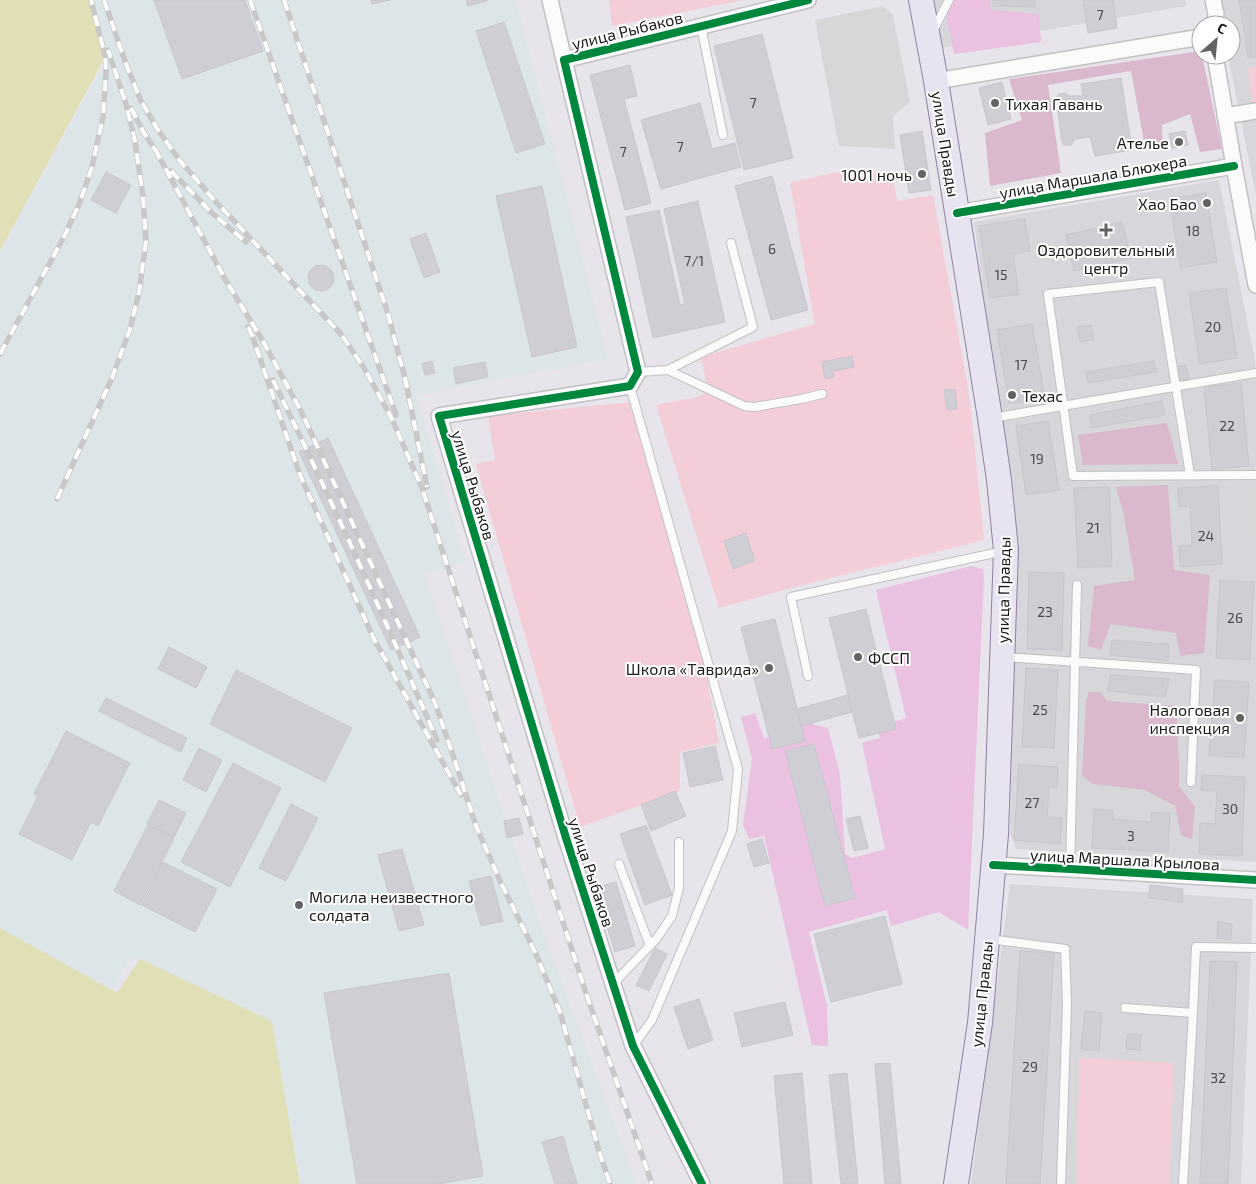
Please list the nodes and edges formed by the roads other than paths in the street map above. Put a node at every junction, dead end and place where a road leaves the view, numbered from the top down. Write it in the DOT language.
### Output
graph roads {
  1 [pos="550,0"];
  2 [pos="808,0"];
  3 [pos="921,0"];
  4 [pos="949,0"];
  5 [pos="1213,0"];
  6 [pos="1216,15"];
  7 [pos="701,26"];
  8 [pos="1191,39"];
  9 [pos="928,42"];
  10 [pos="564,60"];
  11 [pos="1217,65"];
  12 [pos="936,81"];
  13 [pos="1256,111"];
  14 [pos="1225,116"];
  15 [pos="723,135"];
  16 [pos="1234,166"];
  17 [pos="956,212"];
  18 [pos="731,243"];
  19 [pos="1254,258"];
  20 [pos="1256,285"];
  21 [pos="668,370"];
  22 [pos="638,372"];
  23 [pos="1256,373"];
  24 [pos="630,386"];
  25 [pos="1176,387"];
  26 [pos="822,394"];
  27 [pos="1063,406"];
  28 [pos="990,418"];
  29 [pos="1256,474"];
  30 [pos="1190,475"];
  31 [pos="1006,550"];
  32 [pos="1077,585"];
  33 [pos="1002,657"];
  34 [pos="1075,661"];
  35 [pos="808,676"];
  36 [pos="1190,782"];
  37 [pos="679,842"];
  38 [pos="619,864"];
  39 [pos="993,865"];
  40 [pos="1070,869"];
  41 [pos="1256,880"];
  42 [pos="987,939"];
  43 [pos="650,946"];
  44 [pos="1256,948"];
  45 [pos="613,984"];
  46 [pos="1125,1008"];
  47 [pos="1193,1013"];
  48 [pos="634,1046"];
  49 [pos="702,1184"];
  50 [pos="956,1184"];
  51 [pos="1061,1184"];
  52 [pos="1183,1184"];
  1 -- 10 [label="street"];
  2 -- 7 [label="street, улица Рыбаков"];
  3 -- 9 [label="main road, улица Правды"];
  4 -- 9 [label="lane"];
  5 -- 6 [label="street"];
  7 -- 10 [label="street, улица Рыбаков"];
  7 -- 15 [label="lane"];
  8 -- 12 [label="street"];
  9 -- 12 [label="main road, улица Правды"];
  10 -- 22 [label="street, улица Рыбаков"];
  11 -- 14 [label="street"];
  12 -- 17 [label="main road, улица Правды"];
  13 -- 14 [label="street"];
  14 -- 16 [label="street"];
  16 -- 17 [label="street, улица Маршала Блюхера"];
  16 -- 19 [label="street"];
  17 -- 28 [label="main road, улица Правды"];
  18 -- 21 [label="lane"];
  19 -- 20 [label="street"];
  21 -- 22 [label="lane"];
  21 -- 26 [label="lane"];
  22 -- 24 [label="street"];
  23 -- 25 [label="lane"];
  24 -- 45 [label="street, улица Рыбаков"];
  24 -- 48 [label="lane"];
  25 -- 27 [label="lane"];
  25 -- 27 [label="lane"];
  25 -- 30 [label="lane"];
  27 -- 28 [label="lane"];
  27 -- 30 [label="lane"];
  28 -- 31 [label="main road, улица Правды"];
  29 -- 30 [label="lane"];
  31 -- 33 [label="main road, улица Правды"];
  31 -- 35 [label="lane"];
  32 -- 34 [label="lane"];
  33 -- 34 [label="lane"];
  33 -- 39 [label="main road, улица Правды"];
  34 -- 36 [label="lane"];
  34 -- 40 [label="lane"];
  37 -- 43 [label="lane"];
  38 -- 43 [label="lane"];
  39 -- 40 [label="street, улица Маршала Крылова"];
  39 -- 42 [label="main road, улица Правды"];
  40 -- 41 [label="street, улица Маршала Крылова"];
  42 -- 50 [label="main road, улица Правды"];
  42 -- 51 [label="lane"];
  43 -- 45 [label="lane"];
  44 -- 47 [label="lane"];
  45 -- 48 [label="street, улица Рыбаков"];
  46 -- 47 [label="lane"];
  47 -- 52 [label="lane"];
  48 -- 49 [label="street, улица Рыбаков"];
}
